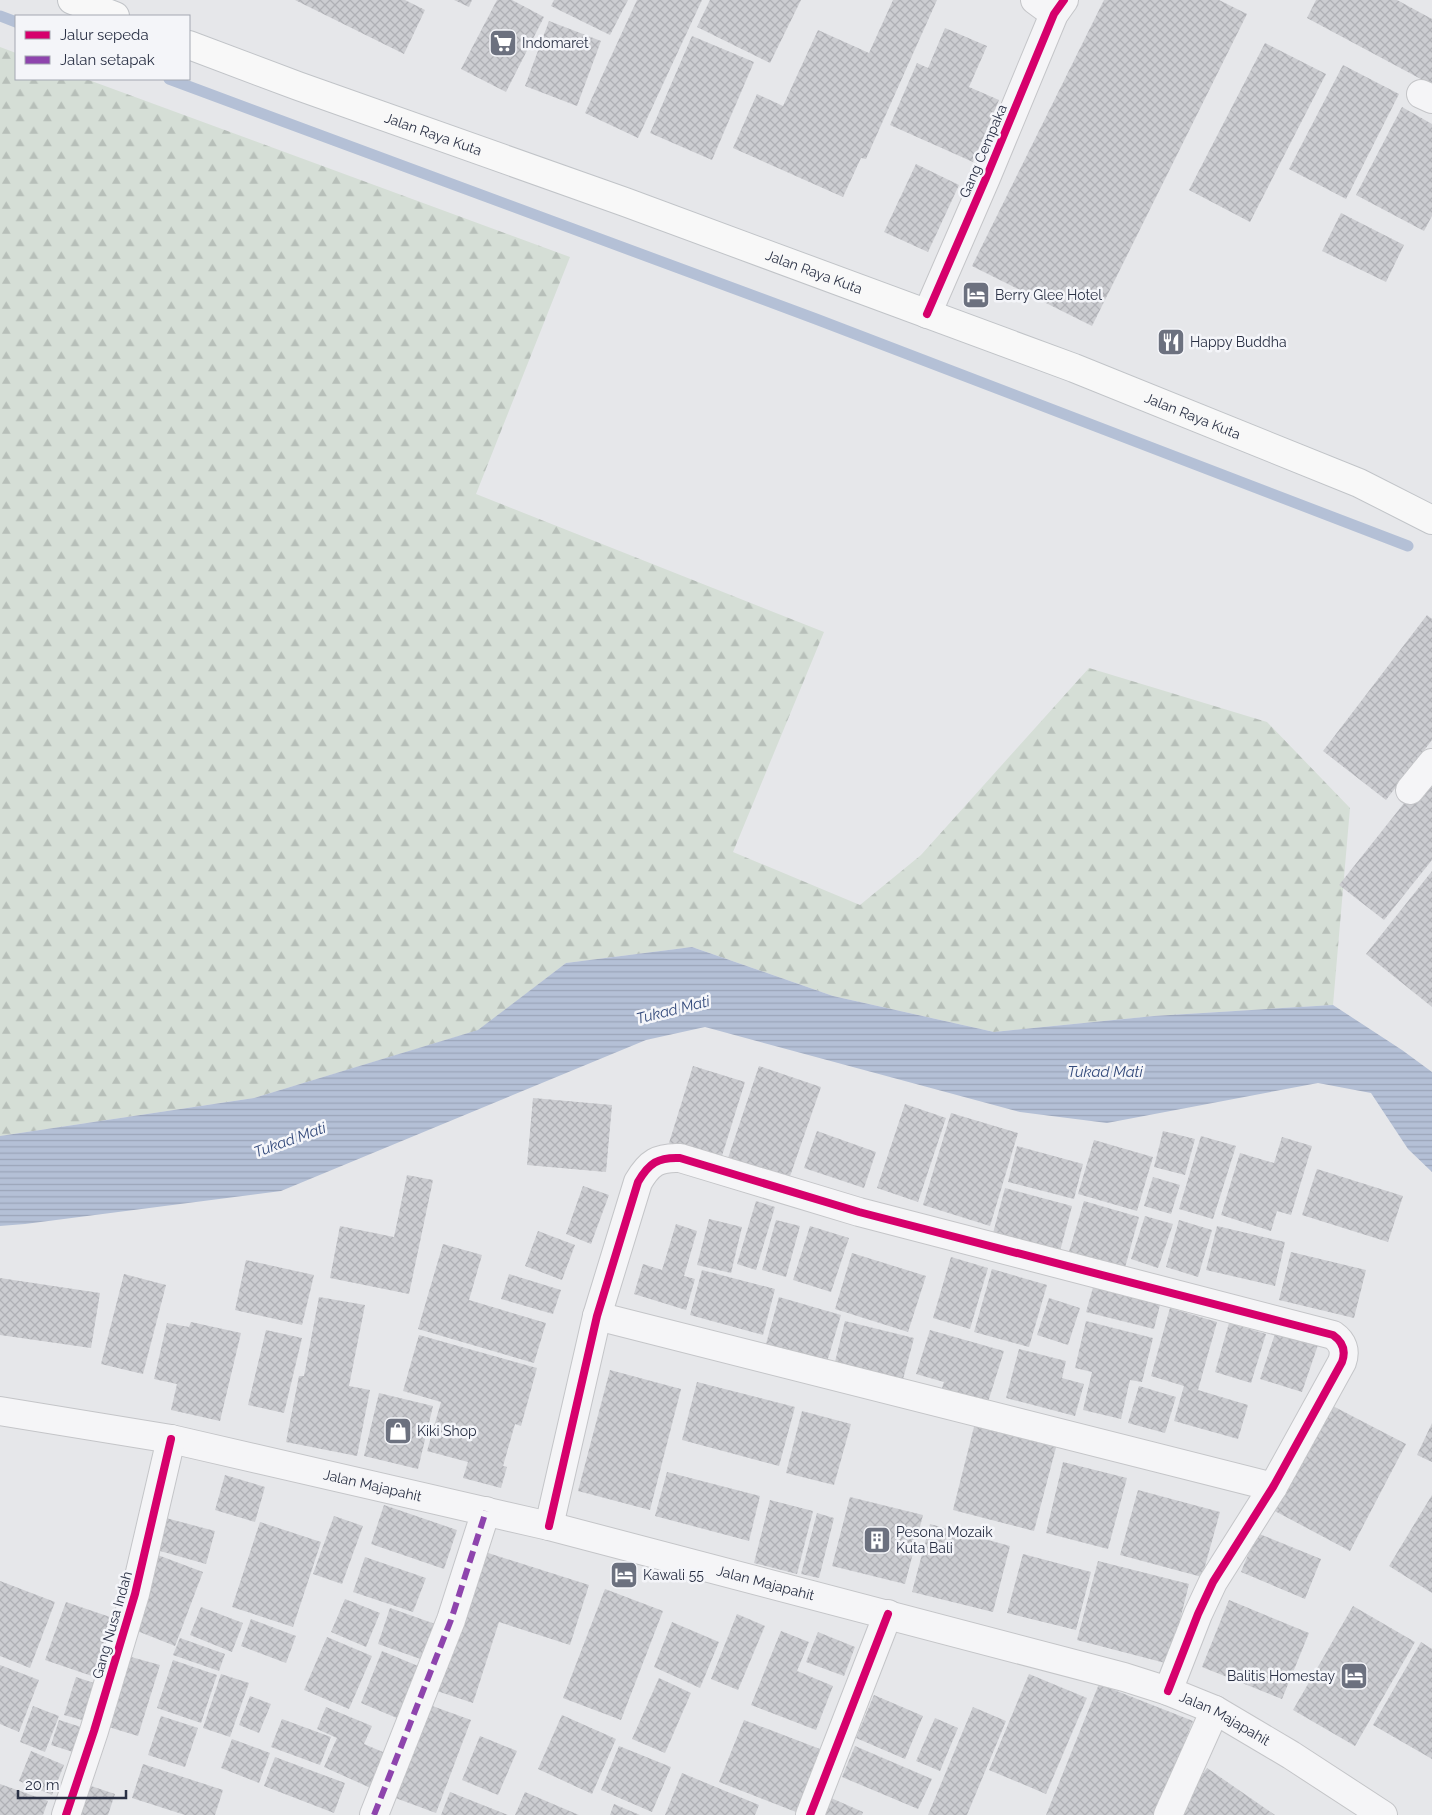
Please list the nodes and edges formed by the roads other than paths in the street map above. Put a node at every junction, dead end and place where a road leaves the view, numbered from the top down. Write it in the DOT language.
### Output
graph roads {
  1 [pos="72,0"];
  2 [pos="1051,5"];
  3 [pos="112,15"];
  4 [pos="190,44"];
  5 [pos="927,314"];
  6 [pos="1432,520"];
  7 [pos="1432,763"];
  8 [pos="1410,790"];
  9 [pos="597,1316"];
  10 [pos="0,1411"];
  11 [pos="172,1439"];
  12 [pos="1274,1487"];
  13 [pos="486,1511"];
  14 [pos="549,1526"];
  15 [pos="888,1614"];
  16 [pos="1168,1691"];
  17 [pos="1214,1710"];
  18 [pos="66,1815"];
  19 [pos="374,1815"];
  20 [pos="810,1815"];
  21 [pos="1168,1815"];
  22 [pos="1383,1815"];
  1 -- 3 [label="main road"];
  2 -- 5 [label="street, Gang Cempaka"];
  4 -- 5 [label="main road, Jalan Raya Kuta"];
  5 -- 6 [label="main road, Jalan Raya Kuta"];
  7 -- 8 [label="street"];
  9 -- 12 [label="street"];
  9 -- 12 [label="street"];
  9 -- 14 [label="street"];
  10 -- 11 [label="street, Jalan Majapahit"];
  11 -- 13 [label="street, Jalan Majapahit"];
  11 -- 18 [label="street, Gang Nusa Indah"];
  12 -- 16 [label="street"];
  13 -- 14 [label="street, Jalan Majapahit"];
  13 -- 19 [label="street"];
  14 -- 15 [label="street, Jalan Majapahit"];
  15 -- 16 [label="street, Jalan Majapahit"];
  15 -- 20 [label="street"];
  16 -- 17 [label="street, Jalan Majapahit"];
  17 -- 21 [label="street"];
  17 -- 22 [label="street, Jalan Majapahit"];
}
